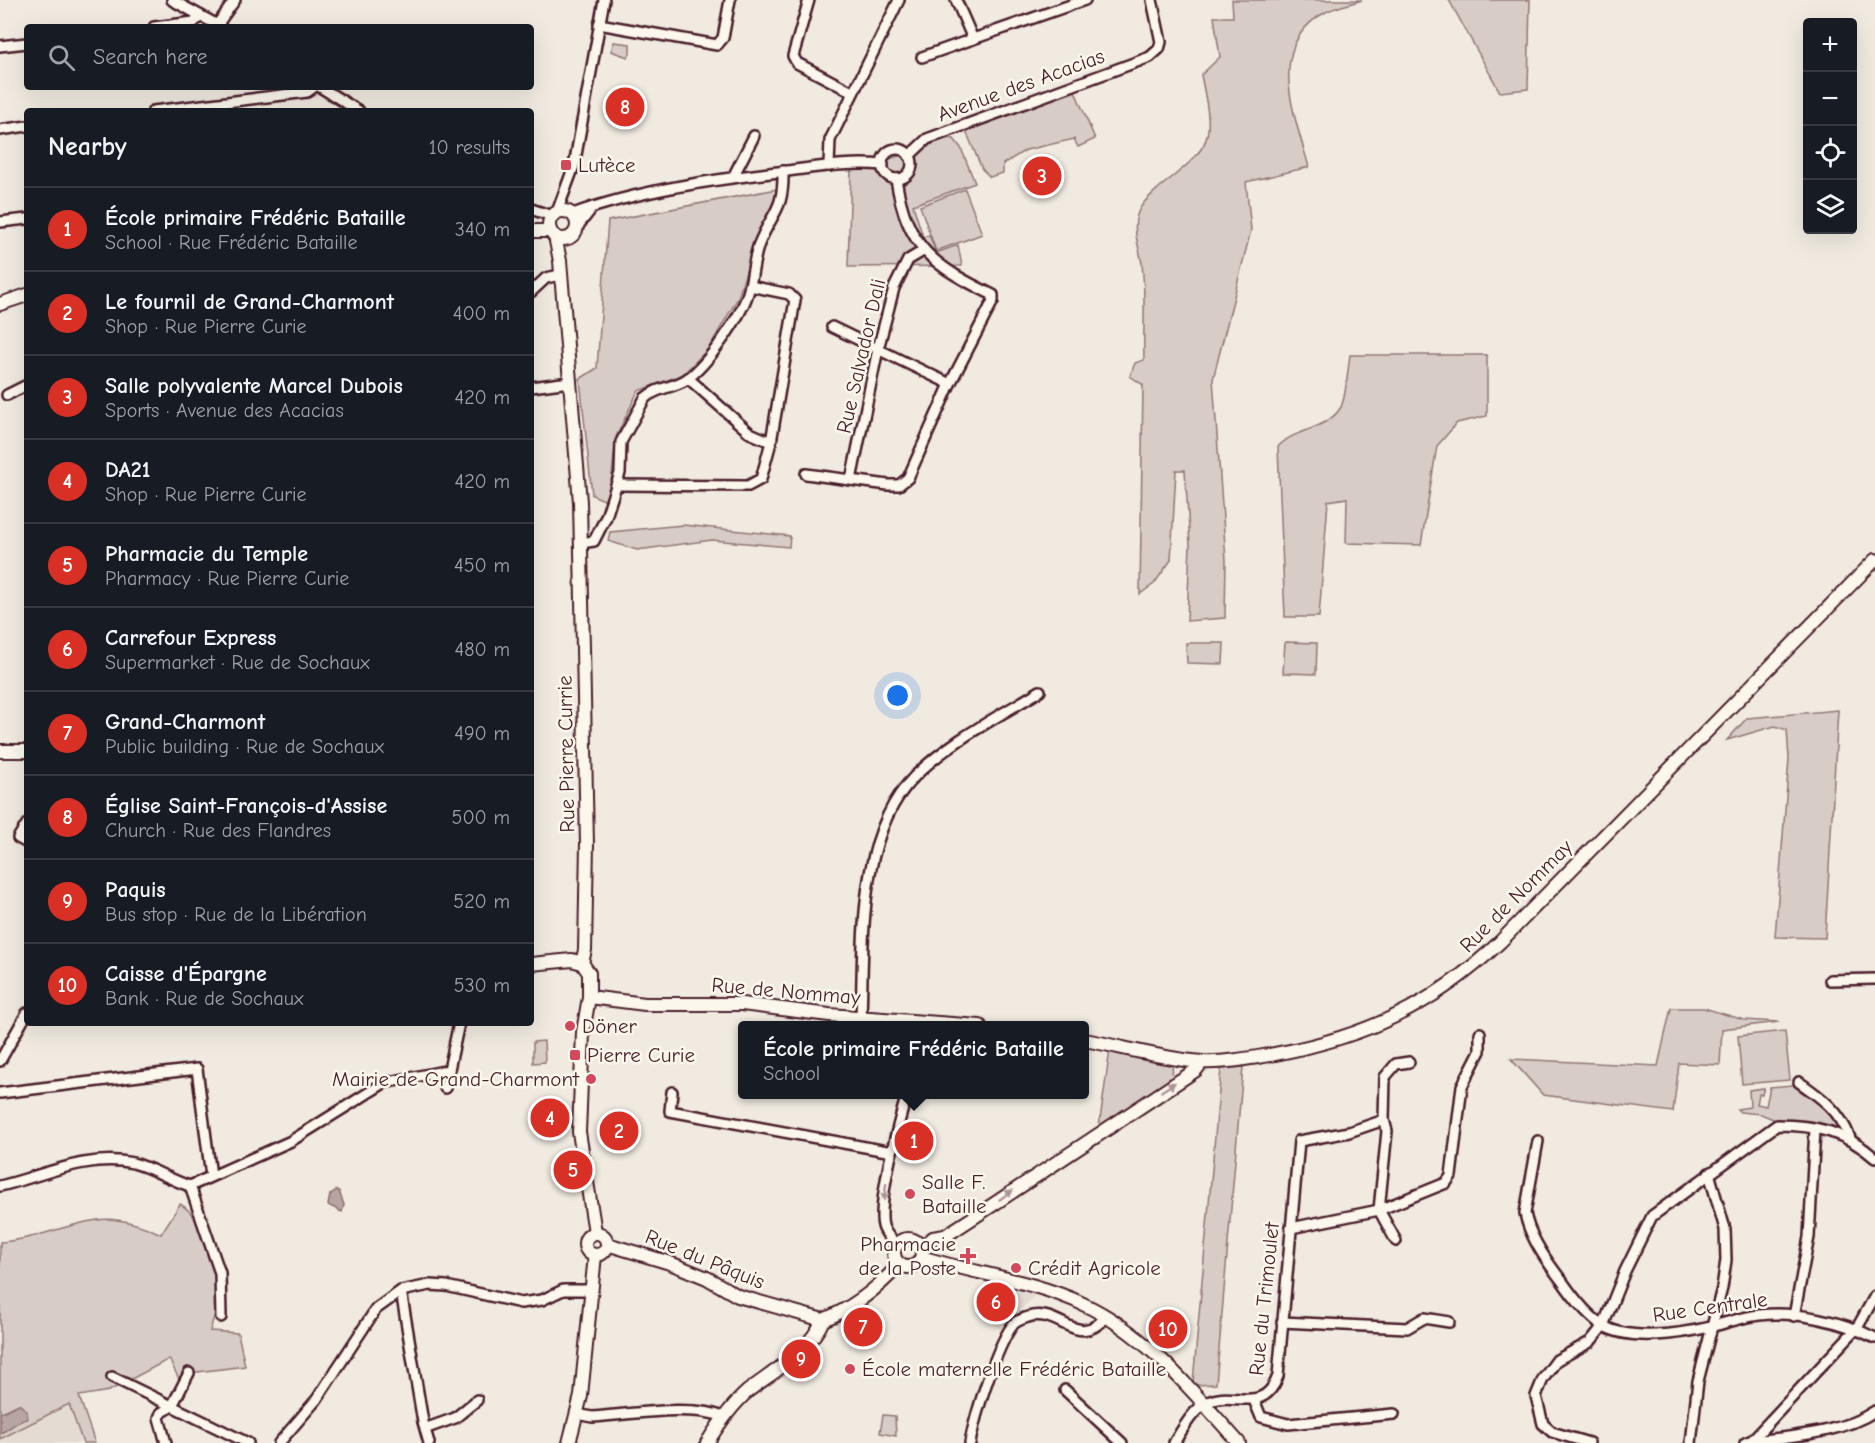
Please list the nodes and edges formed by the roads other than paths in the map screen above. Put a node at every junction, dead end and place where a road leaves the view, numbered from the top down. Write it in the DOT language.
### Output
graph roads {
  1 [pos="172,0"];
  2 [pos="235,0"];
  3 [pos="604,0"];
  4 [pos="809,0"];
  5 [pos="899,0"];
  6 [pos="956,0"];
  7 [pos="1086,0"];
  8 [pos="1152,0"];
  9 [pos="729,4"];
  10 [pos="201,16"];
  11 [pos="178,24"];
  12 [pos="215,24"];
  13 [pos="220,24"];
  14 [pos="600,24"];
  15 [pos="973,39"];
  16 [pos="24,43"];
  17 [pos="0,46"];
  18 [pos="922,57"];
  19 [pos="310,90"];
  20 [pos="335,91"];
  21 [pos="852,92"];
  22 [pos="177,108"];
  23 [pos="355,108"];
  24 [pos="24,126"];
  25 [pos="0,130"];
  26 [pos="754,136"];
  27 [pos="909,156"];
  28 [pos="883,165"];
  29 [pos="829,166"];
  30 [pos="783,171"];
  31 [pos="733,177"];
  32 [pos="896,179"];
  33 [pos="595,206"];
  34 [pos="534,211"];
  35 [pos="562,213"];
  36 [pos="24,219"];
  37 [pos="0,222"];
  38 [pos="578,226"];
  39 [pos="534,231"];
  40 [pos="558,235"];
  41 [pos="922,251"];
  42 [pos="560,275"];
  43 [pos="750,286"];
  44 [pos="534,289"];
  45 [pos="24,297"];
  46 [pos="0,304"];
  47 [pos="832,327"];
  48 [pos="878,349"];
  49 [pos="688,378"];
  50 [pos="570,382"];
  51 [pos="950,384"];
  52 [pos="24,386"];
  53 [pos="534,387"];
  54 [pos="7,395"];
  55 [pos="771,442"];
  56 [pos="806,474"];
  57 [pos="851,480"];
  58 [pos="616,485"];
  59 [pos="581,543"];
  60 [pos="1875,560"];
  61 [pos="1040,691"];
  62 [pos="0,751"];
  63 [pos="24,752"];
  64 [pos="24,829"];
  65 [pos="24,841"];
  66 [pos="582,963"];
  67 [pos="534,964"];
  68 [pos="1875,979"];
  69 [pos="1830,980"];
  70 [pos="589,997"];
  71 [pos="861,1017"];
  72 [pos="24,1018"];
  73 [pos="896,1021"];
  74 [pos="458,1026"];
  75 [pos="1480,1033"];
  76 [pos="1089,1041"];
  77 [pos="0,1061"];
  78 [pos="1202,1062"];
  79 [pos="1409,1062"];
  80 [pos="449,1070"];
  81 [pos="1799,1082"];
  82 [pos="445,1088"];
  83 [pos="672,1092"];
  84 [pos="0,1093"];
  85 [pos="906,1099"];
  86 [pos="1384,1120"];
  87 [pos="1815,1129"];
  88 [pos="1850,1138"];
  89 [pos="1538,1141"];
  90 [pos="892,1152"];
  91 [pos="1875,1158"];
  92 [pos="1708,1173"];
  93 [pos="212,1176"];
  94 [pos="0,1185"];
  95 [pos="190,1186"];
  96 [pos="1379,1209"];
  97 [pos="1291,1228"];
  98 [pos="595,1232"];
  99 [pos="1396,1241"];
  100 [pos="607,1244"];
  101 [pos="897,1245"];
  102 [pos="921,1252"];
  103 [pos="595,1256"];
  104 [pos="900,1264"];
  105 [pos="590,1290"];
  106 [pos="401,1291"];
  107 [pos="1875,1296"];
  108 [pos="1107,1316"];
  109 [pos="1794,1316"];
  110 [pos="221,1317"];
  111 [pos="823,1320"];
  112 [pos="1282,1322"];
  113 [pos="1449,1322"];
  114 [pos="1604,1326"];
  115 [pos="1714,1326"];
  116 [pos="1857,1329"];
  117 [pos="1875,1338"];
  118 [pos="189,1373"];
  119 [pos="112,1377"];
  120 [pos="1065,1390"];
  121 [pos="477,1400"];
  122 [pos="1254,1400"];
  123 [pos="1204,1404"];
  124 [pos="172,1406"];
  125 [pos="1875,1411"];
  126 [pos="577,1414"];
  127 [pos="1394,1414"];
  128 [pos="724,1418"];
  129 [pos="427,1428"];
  130 [pos="1749,1441"];
  131 [pos="166,1443"];
  132 [pos="248,1443"];
  133 [pos="279,1443"];
  134 [pos="429,1443"];
  135 [pos="569,1443"];
  136 [pos="707,1443"];
  137 [pos="970,1443"];
  138 [pos="1122,1443"];
  139 [pos="1174,1443"];
  140 [pos="1239,1443"];
  141 [pos="1589,1443"];
  142 [pos="1691,1443"];
  1 -- 10 [label="street"];
  2 -- 13 [label="street"];
  3 -- 14 [label="street"];
  4 -- 21 [label="street"];
  5 -- 21 [label="street"];
  6 -- 15 [label="street"];
  7 -- 15 [label="street"];
  8 -- 27 [label="street, Avenue des Acacias"];
  9 -- 14 [label="street"];
  10 -- 11 [label="street"];
  10 -- 12 [label="street"];
  14 -- 35 [label="street"];
  15 -- 18 [label="street"];
  16 -- 17 [label="street"];
  19 -- 22 [label="street"];
  20 -- 23 [label="street"];
  21 -- 29 [label="street"];
  24 -- 25 [label="street"];
  26 -- 31 [label="street"];
  27 -- 28 [label="street"];
  27 -- 32 [label="street"];
  28 -- 29 [label="street"];
  28 -- 32 [label="street"];
  29 -- 30 [label="street"];
  30 -- 31 [label="street"];
  30 -- 43 [label="street"];
  31 -- 33 [label="street"];
  32 -- 41 [label="street"];
  33 -- 35 [label="street"];
  33 -- 38 [label="street"];
  34 -- 35 [label="street"];
  35 -- 38 [label="street"];
  35 -- 40 [label="street, Rue Pierre Currie"];
  36 -- 37 [label="street"];
  38 -- 40 [label="street"];
  39 -- 40 [label="street"];
  40 -- 42 [label="street, Rue Pierre Currie"];
  41 -- 48 [label="street, Rue Salvador Dali"];
  41 -- 51 [label="street"];
  42 -- 44 [label="street"];
  42 -- 50 [label="street, Rue Pierre Currie"];
  43 -- 49 [label="street"];
  43 -- 55 [label="street"];
  45 -- 46 [label="street"];
  47 -- 48 [label="street"];
  48 -- 51 [label="street"];
  48 -- 57 [label="street, Rue Salvador Dali"];
  49 -- 55 [label="street"];
  49 -- 58 [label="street"];
  50 -- 53 [label="street"];
  50 -- 59 [label="street, Rue Pierre Currie"];
  51 -- 57 [label="street"];
  52 -- 54 [label="street"];
  55 -- 58 [label="street"];
  56 -- 57 [label="street"];
  58 -- 59 [label="street"];
  59 -- 66 [label="street, Rue Pierre Currie"];
  60 -- 78 [label="street, Rue de Nommay"];
  61 -- 71 [label="street"];
  62 -- 63 [label="street"];
  64 -- 65 [label="street"];
  66 -- 67 [label="street"];
  66 -- 70 [label="street"];
  68 -- 69 [label="street"];
  70 -- 71 [label="street, Rue de Nommay"];
  70 -- 98 [label="street"];
  71 -- 73 [label="street, Rue de Nommay"];
  72 -- 77 [label="street"];
  74 -- 80 [label="street"];
  75 -- 96 [label="street"];
  76 -- 78 [label="street, Rue de Nommay"];
  102 -- 78 [label="street, one-way"];
  79 -- 86 [label="street"];
  80 -- 82 [label="street"];
  80 -- 93 [label="street"];
  81 -- 88 [label="street"];
  83 -- 90 [label="street"];
  84 -- 93 [label="street"];
  85 -- 90 [label="street"];
  86 -- 96 [label="street"];
  86 -- 97 [label="street, Rue du Trimoulet"];
  87 -- 88 [label="street"];
  87 -- 92 [label="street"];
  87 -- 109 [label="street"];
  88 -- 91 [label="street"];
  89 -- 114 [label="street, Rue Centrale"];
  90 -- 101 [label="street, one-way"];
  92 -- 114 [label="street"];
  92 -- 115 [label="street"];
  93 -- 95 [label="street"];
  94 -- 95 [label="street"];
  95 -- 110 [label="street"];
  96 -- 97 [label="street"];
  96 -- 99 [label="street"];
  97 -- 112 [label="street, Rue du Trimoulet"];
  98 -- 100 [label="street"];
  98 -- 103 [label="street"];
  100 -- 103 [label="street"];
  100 -- 111 [label="street, Rue du Pâquis"];
  101 -- 102 [label="street"];
  101 -- 104 [label="street"];
  102 -- 104 [label="street"];
  102 -- 108 [label="street"];
  103 -- 105 [label="street"];
  104 -- 111 [label="street"];
  105 -- 106 [label="street"];
  105 -- 126 [label="street"];
  106 -- 129 [label="street"];
  106 -- 133 [label="street"];
  107 -- 116 [label="street"];
  108 -- 123 [label="street"];
  108 -- 137 [label="street"];
  109 -- 115 [label="street, Rue Centrale"];
  109 -- 116 [label="street, Rue Centrale"];
  111 -- 128 [label="street"];
  112 -- 113 [label="street"];
  112 -- 122 [label="street, Rue du Trimoulet"];
  114 -- 115 [label="street, Rue Centrale"];
  114 -- 141 [label="street"];
  115 -- 142 [label="street"];
  116 -- 117 [label="street, Rue Centrale"];
  116 -- 130 [label="street"];
  118 -- 124 [label="street"];
  119 -- 124 [label="street"];
  120 -- 138 [label="street"];
  121 -- 129 [label="street"];
  122 -- 123 [label="street, Rue du Trimoulet"];
  122 -- 127 [label="street"];
  123 -- 139 [label="street"];
  123 -- 140 [label="street"];
  124 -- 131 [label="street"];
  124 -- 132 [label="street"];
  125 -- 130 [label="street"];
  126 -- 128 [label="street"];
  126 -- 135 [label="street"];
  128 -- 136 [label="street"];
  129 -- 134 [label="street"];
}
